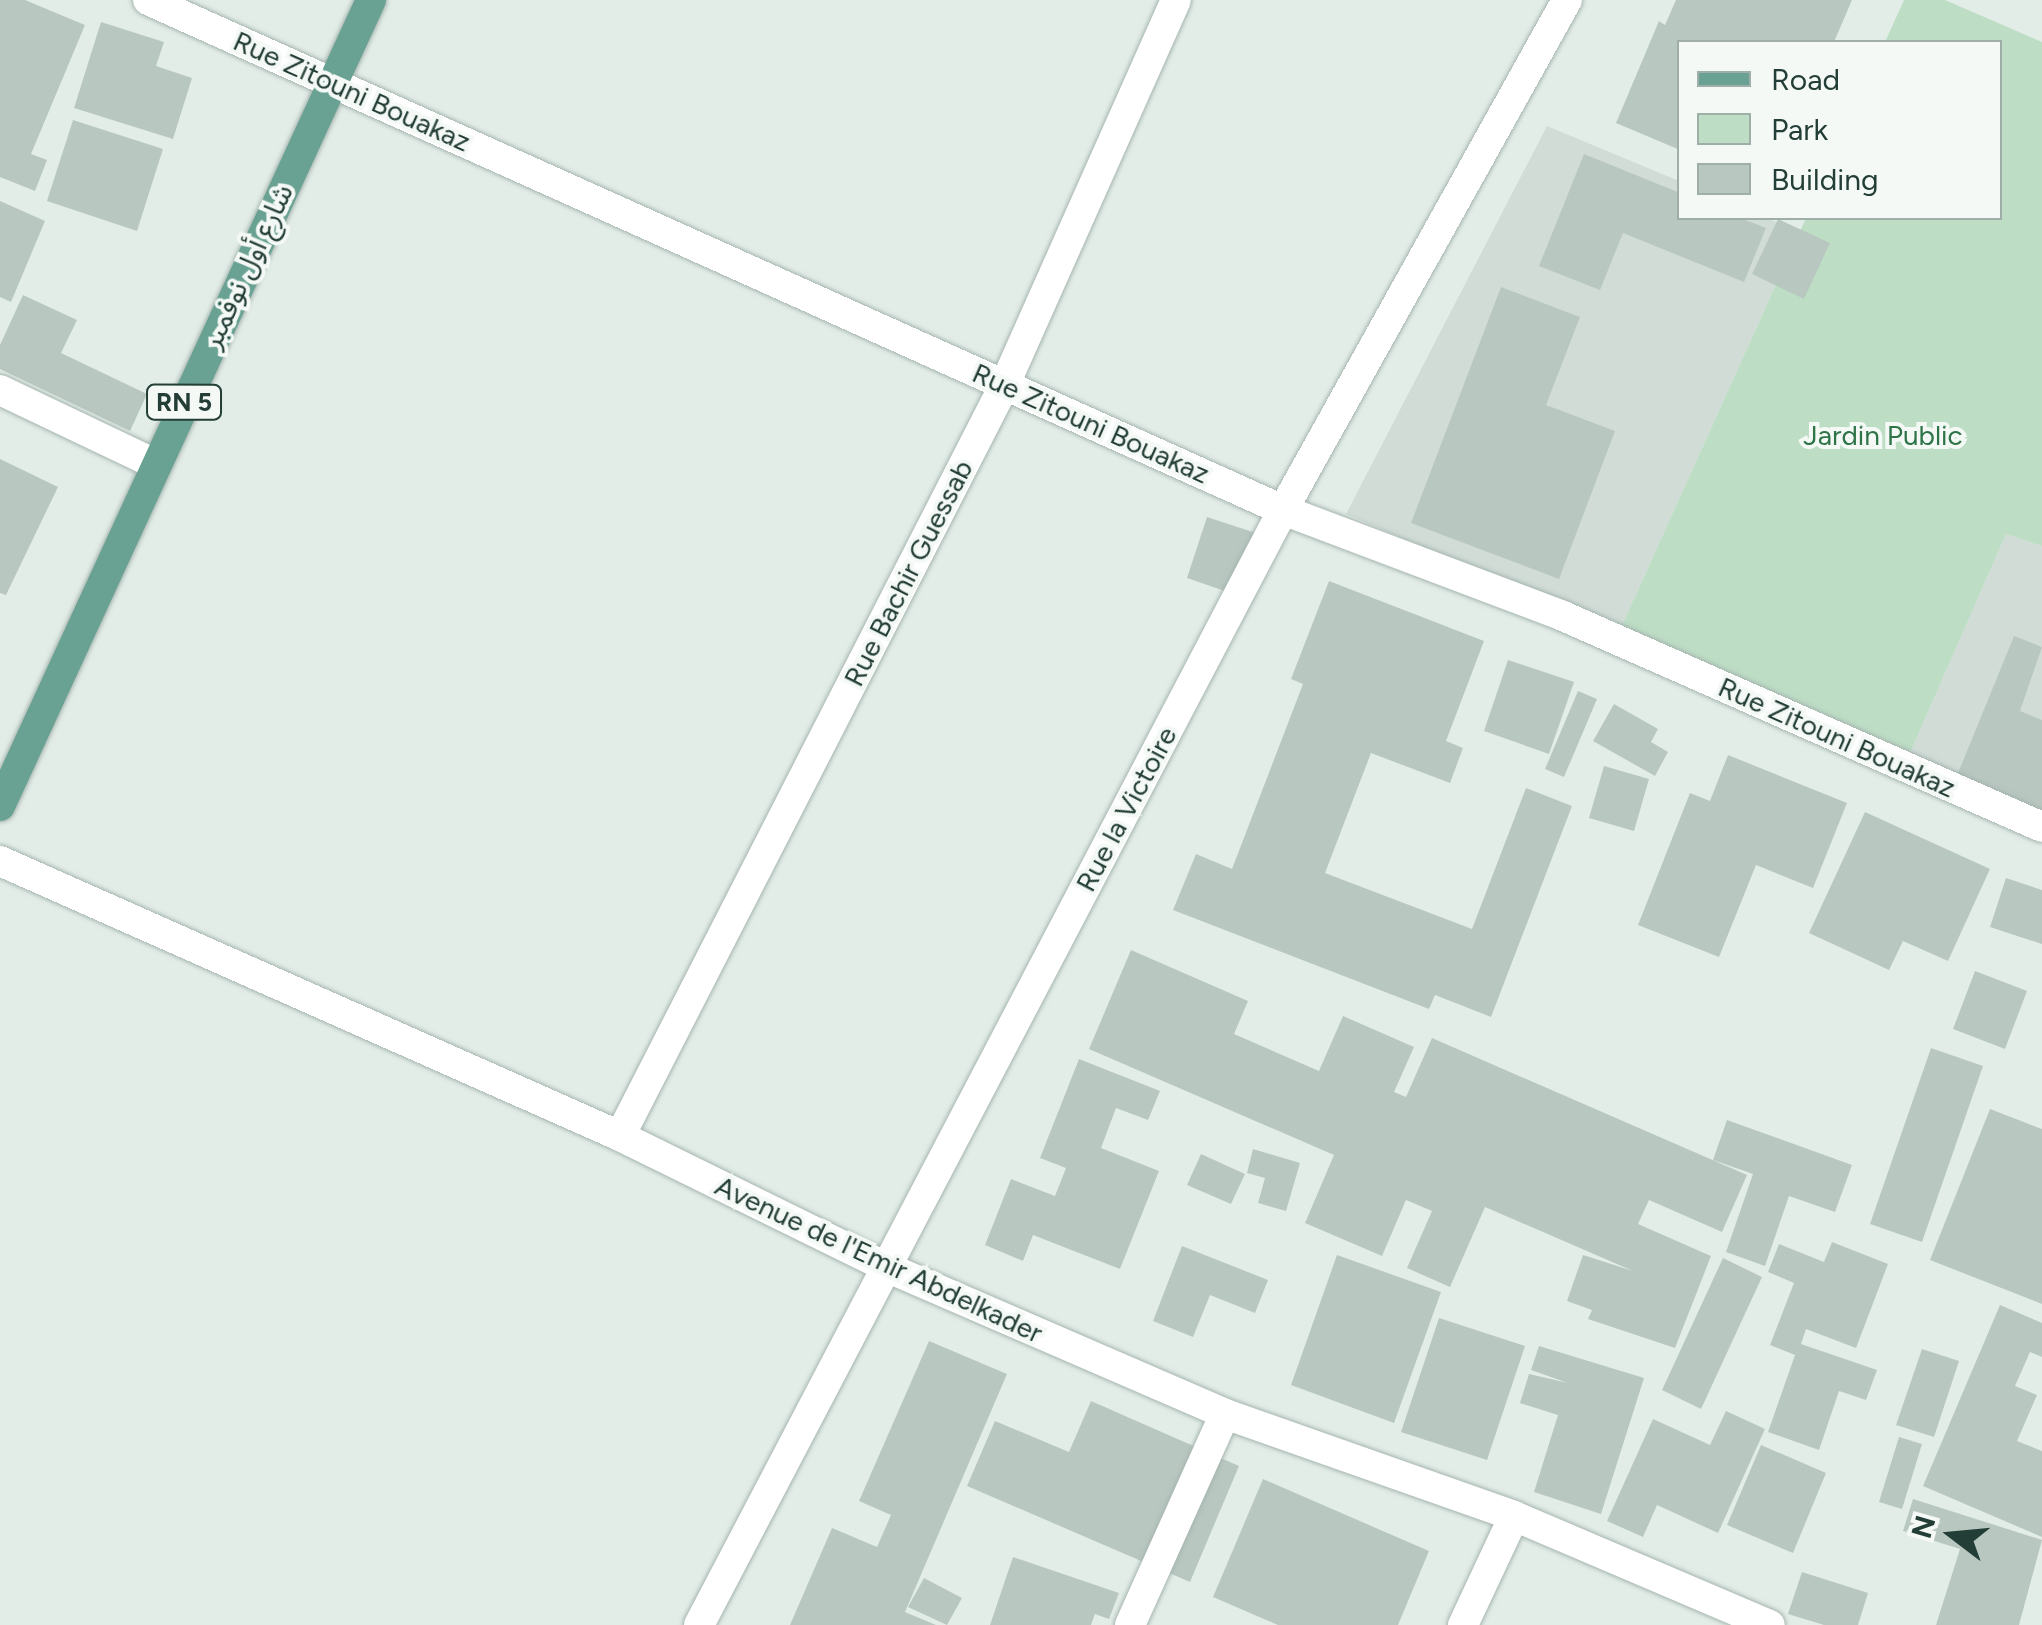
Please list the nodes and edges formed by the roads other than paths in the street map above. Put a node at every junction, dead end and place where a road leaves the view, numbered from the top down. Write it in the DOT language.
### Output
graph roads {
  1 [pos="148,0"];
  2 [pos="371,0"];
  3 [pos="1176,0"];
  4 [pos="1568,0"];
  5 [pos="332,82"];
  6 [pos="1005,384"];
  7 [pos="0,390"];
  8 [pos="155,464"];
  9 [pos="1283,510"];
  10 [pos="0,806"];
  11 [pos="2042,827"];
  12 [pos="0,861"];
  13 [pos="620,1136"];
  14 [pos="886,1268"];
  15 [pos="1224,1414"];
  16 [pos="1514,1516"];
  17 [pos="700,1625"];
  18 [pos="1130,1625"];
  19 [pos="1463,1625"];
  20 [pos="1770,1625"];
  1 -- 5 [label="street, Rue Zitouni Bouakaz"];
  2 -- 5 [label="main road, شارع أول نوفمبر / RN 5"];
  3 -- 6 [label="street, Rue Bachir Guessab"];
  4 -- 9 [label="street, Rue la Victoire"];
  5 -- 6 [label="street, Rue Zitouni Bouakaz"];
  5 -- 8 [label="main road, شارع أول نوفمبر / RN 5"];
  6 -- 9 [label="street, Rue Zitouni Bouakaz"];
  6 -- 13 [label="street, Rue Bachir Guessab"];
  7 -- 8 [label="street"];
  8 -- 10 [label="main road, شارع أول نوفمبر / RN 5"];
  9 -- 11 [label="street, Rue Zitouni Bouakaz"];
  9 -- 14 [label="street, Rue la Victoire"];
  12 -- 13 [label="street, Avenue de l'Emir Abdelkader"];
  13 -- 14 [label="street, Avenue de l'Emir Abdelkader"];
  14 -- 15 [label="street, Avenue de l'Emir Abdelkader"];
  14 -- 17 [label="street, Rue la Victoire"];
  15 -- 16 [label="street, Avenue de l'Emir Abdelkader"];
  15 -- 18 [label="street"];
  16 -- 19 [label="street"];
  16 -- 20 [label="street, Avenue de l'Emir Abdelkader"];
}
